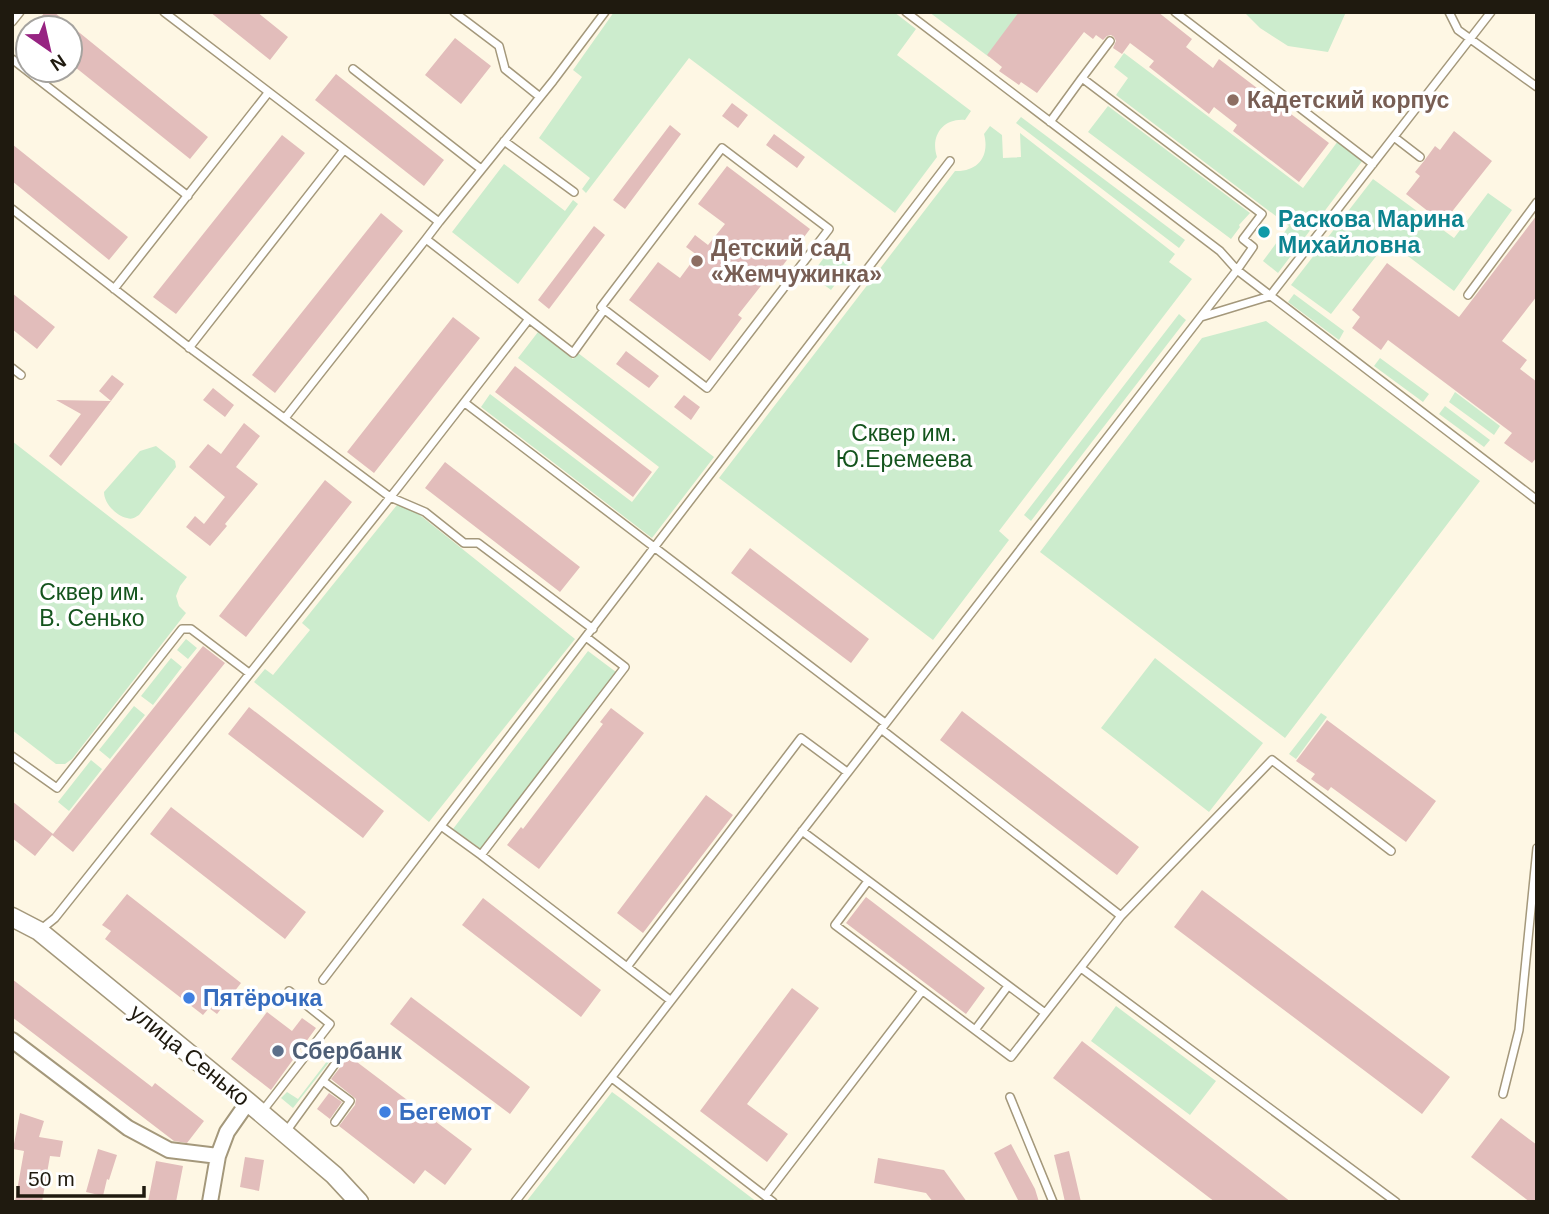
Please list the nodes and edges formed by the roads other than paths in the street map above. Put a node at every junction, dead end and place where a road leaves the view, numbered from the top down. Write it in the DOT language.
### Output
graph roads {
  1 [pos="20,12"];
  2 [pos="164,12"];
  3 [pos="454,12"];
  4 [pos="605,12"];
  5 [pos="906,12"];
  6 [pos="1175,12"];
  7 [pos="1449,12"];
  8 [pos="1491,12"];
  9 [pos="12,22"];
  10 [pos="1469,40"];
  11 [pos="1110,41"];
  12 [pos="12,59"];
  13 [pos="353,69"];
  14 [pos="1082,78"];
  15 [pos="1537,87"];
  16 [pos="268,93"];
  17 [pos="540,97"];
  18 [pos="1051,122"];
  19 [pos="1394,137"];
  20 [pos="504,141"];
  21 [pos="343,150"];
  22 [pos="1420,157"];
  23 [pos="950,161"];
  24 [pos="1373,164"];
  25 [pos="481,169"];
  26 [pos="574,192"];
  27 [pos="188,196"];
  28 [pos="1537,202"];
  29 [pos="12,209"];
  30 [pos="439,222"];
  31 [pos="426,239"];
  32 [pos="1237,270"];
  33 [pos="114,289"];
  34 [pos="1468,295"];
  35 [pos="1270,296"];
  36 [pos="604,310"];
  37 [pos="1200,317"];
  38 [pos="529,320"];
  39 [pos="189,348"];
  40 [pos="12,368"];
  41 [pos="21,375"];
  42 [pos="465,403"];
  43 [pos="285,418"];
  44 [pos="390,497"];
  45 [pos="1537,500"];
  46 [pos="655,548"];
  47 [pos="593,629"];
  48 [pos="586,637"];
  49 [pos="249,673"];
  50 [pos="883,726"];
  51 [pos="12,756"];
  52 [pos="847,772"];
  53 [pos="442,826"];
  54 [pos="802,831"];
  55 [pos="1537,848"];
  56 [pos="1391,851"];
  57 [pos="481,855"];
  58 [pos="868,881"];
  59 [pos="1121,916"];
  60 [pos="12,917"];
  61 [pos="39,931"];
  62 [pos="627,967"];
  63 [pos="1081,968"];
  64 [pos="324,980"];
  65 [pos="1008,986"];
  66 [pos="922,990"];
  67 [pos="289,992"];
  68 [pos="670,1000"];
  69 [pos="1045,1013"];
  70 [pos="975,1030"];
  71 [pos="12,1040"];
  72 [pos="343,1054"];
  73 [pos="612,1078"];
  74 [pos="323,1081"];
  75 [pos="1503,1094"];
  76 [pos="1010,1097"];
  77 [pos="254,1108"];
  78 [pos="335,1122"];
  79 [pos="284,1134"];
  80 [pos="218,1156"];
  81 [pos="765,1196"];
  82 [pos="1394,1201"];
  83 [pos="210,1202"];
  84 [pos="359,1202"];
  85 [pos="515,1202"];
  86 [pos="773,1202"];
  87 [pos="1053,1202"];
  1 -- 9 [label="lane"];
  2 -- 16 [label="lane"];
  3 -- 17 [label="lane"];
  4 -- 17 [label="lane"];
  5 -- 18 [label="lane"];
  6 -- 24 [label="lane"];
  7 -- 10 [label="lane"];
  8 -- 10 [label="lane"];
  10 -- 15 [label="lane"];
  10 -- 19 [label="lane"];
  11 -- 14 [label="lane"];
  12 -- 27 [label="lane"];
  13 -- 25 [label="lane"];
  14 -- 18 [label="lane"];
  14 -- 32 [label="lane"];
  16 -- 21 [label="lane"];
  16 -- 27 [label="lane"];
  17 -- 20 [label="lane"];
  18 -- 32 [label="lane"];
  19 -- 22 [label="lane"];
  19 -- 24 [label="lane"];
  20 -- 25 [label="lane"];
  20 -- 26 [label="lane"];
  21 -- 30 [label="lane"];
  21 -- 39 [label="lane"];
  23 -- 46 [label="lane"];
  24 -- 35 [label="lane"];
  25 -- 30 [label="lane"];
  27 -- 33 [label="lane"];
  28 -- 34 [label="lane"];
  29 -- 33 [label="lane"];
  30 -- 31 [label="lane"];
  31 -- 38 [label="lane"];
  31 -- 43 [label="lane"];
  32 -- 35 [label="lane"];
  32 -- 37 [label="lane"];
  33 -- 39 [label="lane"];
  35 -- 37 [label="lane"];
  35 -- 45 [label="lane"];
  36 -- 36 [label="lane"];
  36 -- 38 [label="lane"];
  37 -- 50 [label="lane"];
  38 -- 42 [label="lane"];
  39 -- 43 [label="lane"];
  40 -- 41 [label="lane"];
  42 -- 44 [label="lane"];
  42 -- 46 [label="lane"];
  43 -- 44 [label="lane"];
  44 -- 47 [label="lane"];
  44 -- 49 [label="lane"];
  46 -- 47 [label="lane"];
  46 -- 50 [label="lane"];
  47 -- 48 [label="lane"];
  48 -- 53 [label="lane"];
  48 -- 57 [label="lane"];
  49 -- 51 [label="lane"];
  49 -- 61 [label="lane"];
  50 -- 52 [label="lane"];
  50 -- 59 [label="lane"];
  52 -- 54 [label="lane"];
  52 -- 62 [label="lane"];
  53 -- 57 [label="lane"];
  53 -- 64 [label="lane"];
  54 -- 58 [label="lane"];
  54 -- 68 [label="lane"];
  55 -- 75 [label="lane"];
  56 -- 59 [label="lane"];
  57 -- 62 [label="lane"];
  58 -- 65 [label="lane"];
  58 -- 66 [label="lane"];
  59 -- 63 [label="lane"];
  60 -- 61 [label="street, улица Сенько"];
  61 -- 77 [label="street, улица Сенько"];
  62 -- 68 [label="lane"];
  63 -- 69 [label="lane"];
  63 -- 82 [label="lane"];
  65 -- 69 [label="lane"];
  65 -- 70 [label="lane"];
  66 -- 70 [label="lane"];
  66 -- 81 [label="lane"];
  67 -- 77 [label="lane"];
  68 -- 73 [label="lane"];
  69 -- 70 [label="lane"];
  71 -- 80 [label="street"];
  72 -- 74 [label="lane"];
  73 -- 81 [label="lane"];
  73 -- 85 [label="lane"];
  74 -- 78 [label="lane"];
  74 -- 79 [label="lane"];
  76 -- 87 [label="lane"];
  77 -- 79 [label="street, улица Сенько"];
  77 -- 80 [label="street"];
  79 -- 84 [label="street, улица Сенько"];
  80 -- 83 [label="street"];
  81 -- 86 [label="lane"];
}
